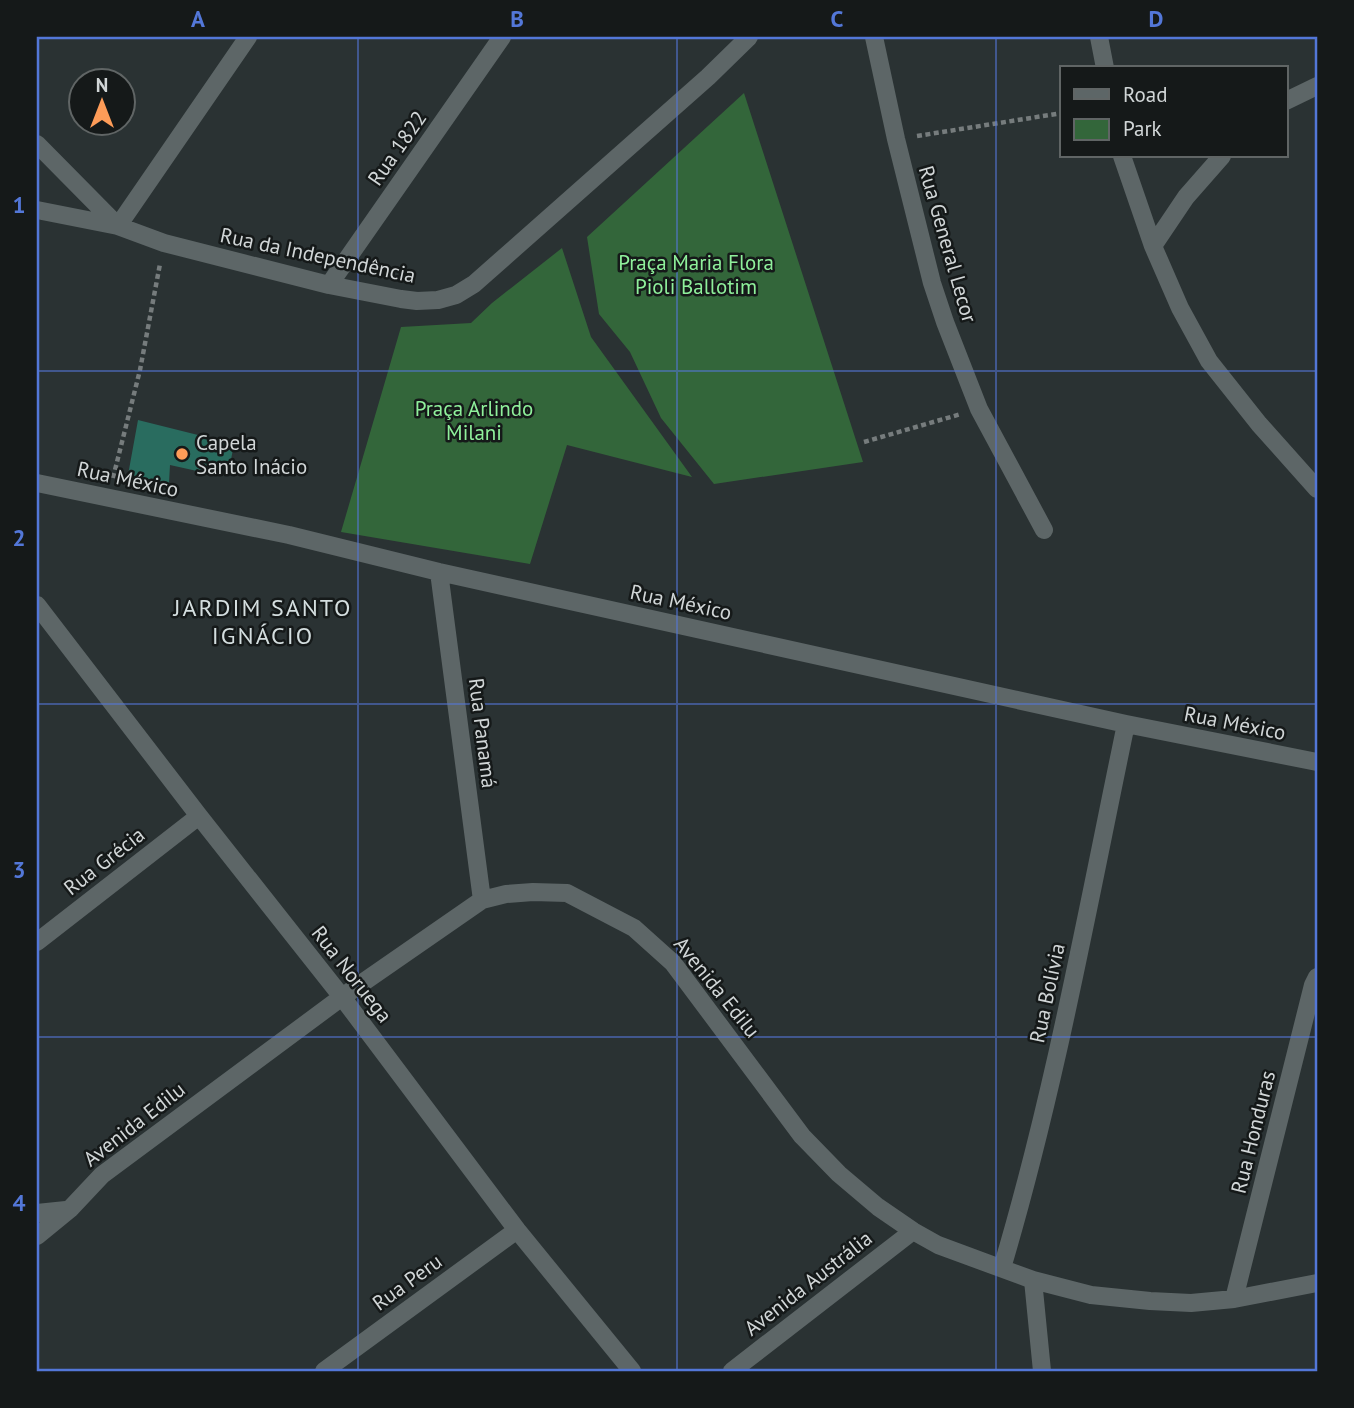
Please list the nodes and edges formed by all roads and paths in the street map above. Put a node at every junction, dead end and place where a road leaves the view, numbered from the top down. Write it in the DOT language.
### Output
graph roads {
  1 [pos="502,37"];
  2 [pos="749,37"];
  3 [pos="874,37"];
  4 [pos="1099,37"];
  5 [pos="244,38"];
  6 [pos="1104,66"];
  7 [pos="1317,86"];
  8 [pos="1288,100"];
  9 [pos="1060,113"];
  10 [pos="896,139"];
  11 [pos="37,144"];
  12 [pos="1123,158"];
  13 [pos="1220,158"];
  14 [pos="37,210"];
  15 [pos="118,226"];
  16 [pos="164,243"];
  17 [pos="1153,246"];
  18 [pos="329,285"];
  19 [pos="979,409"];
  20 [pos="864,442"];
  21 [pos="37,483"];
  22 [pos="1317,489"];
  23 [pos="107,499"];
  24 [pos="1044,530"];
  25 [pos="439,572"];
  26 [pos="37,605"];
  27 [pos="1126,724"];
  28 [pos="1317,762"];
  29 [pos="199,816"];
  30 [pos="482,900"];
  31 [pos="37,942"];
  32 [pos="1317,977"];
  33 [pos="342,997"];
  34 [pos="70,1209"];
  35 [pos="37,1213"];
  36 [pos="517,1230"];
  37 [pos="912,1231"];
  38 [pos="37,1236"];
  39 [pos="1002,1268"];
  40 [pos="1033,1280"];
  41 [pos="1317,1283"];
  42 [pos="1234,1299"];
  43 [pos="324,1371"];
  44 [pos="632,1371"];
  45 [pos="732,1371"];
  46 [pos="1042,1371"];
  1 -- 18 [label="street, Rua 1822"];
  2 -- 18 [label="street, Rua da Independência"];
  3 -- 10 [label="street, Rua General Lecor"];
  4 -- 6 [label="street"];
  5 -- 15 [label="street"];
  7 -- 8 [label="street"];
  9 -- 10 [label="path"];
  10 -- 19 [label="street, Rua General Lecor"];
  11 -- 15 [label="street"];
  12 -- 17 [label="street"];
  13 -- 17 [label="street"];
  14 -- 15 [label="street, Rua da Independência"];
  15 -- 16 [label="street, Rua da Independência"];
  16 -- 18 [label="street, Rua da Independência"];
  16 -- 23 [label="path"];
  17 -- 22 [label="street"];
  19 -- 20 [label="path"];
  19 -- 24 [label="street, Rua General Lecor"];
  21 -- 23 [label="street, Rua México"];
  23 -- 25 [label="street, Rua México"];
  25 -- 27 [label="street, Rua México"];
  25 -- 30 [label="street, Rua Panamá"];
  26 -- 29 [label="street, Rua Noruega"];
  27 -- 28 [label="street, Rua México"];
  27 -- 39 [label="street, Rua Bolívia"];
  29 -- 31 [label="street, Rua Grécia"];
  29 -- 33 [label="street, Rua Noruega"];
  30 -- 33 [label="street, Avenida Edilu"];
  30 -- 37 [label="street, Avenida Edilu"];
  32 -- 42 [label="street, Rua Honduras"];
  33 -- 34 [label="street, Avenida Edilu"];
  33 -- 36 [label="street, Rua Noruega"];
  34 -- 35 [label="street"];
  34 -- 38 [label="street, Avenida Edilu"];
  36 -- 43 [label="street, Rua Peru"];
  36 -- 44 [label="street, Rua Noruega"];
  37 -- 39 [label="street, Avenida Edilu"];
  37 -- 45 [label="street, Avenida Austrália"];
  39 -- 40 [label="street, Avenida Edilu"];
  40 -- 42 [label="street, Avenida Edilu"];
  40 -- 46 [label="street"];
  41 -- 42 [label="street, Avenida Edilu"];
}
